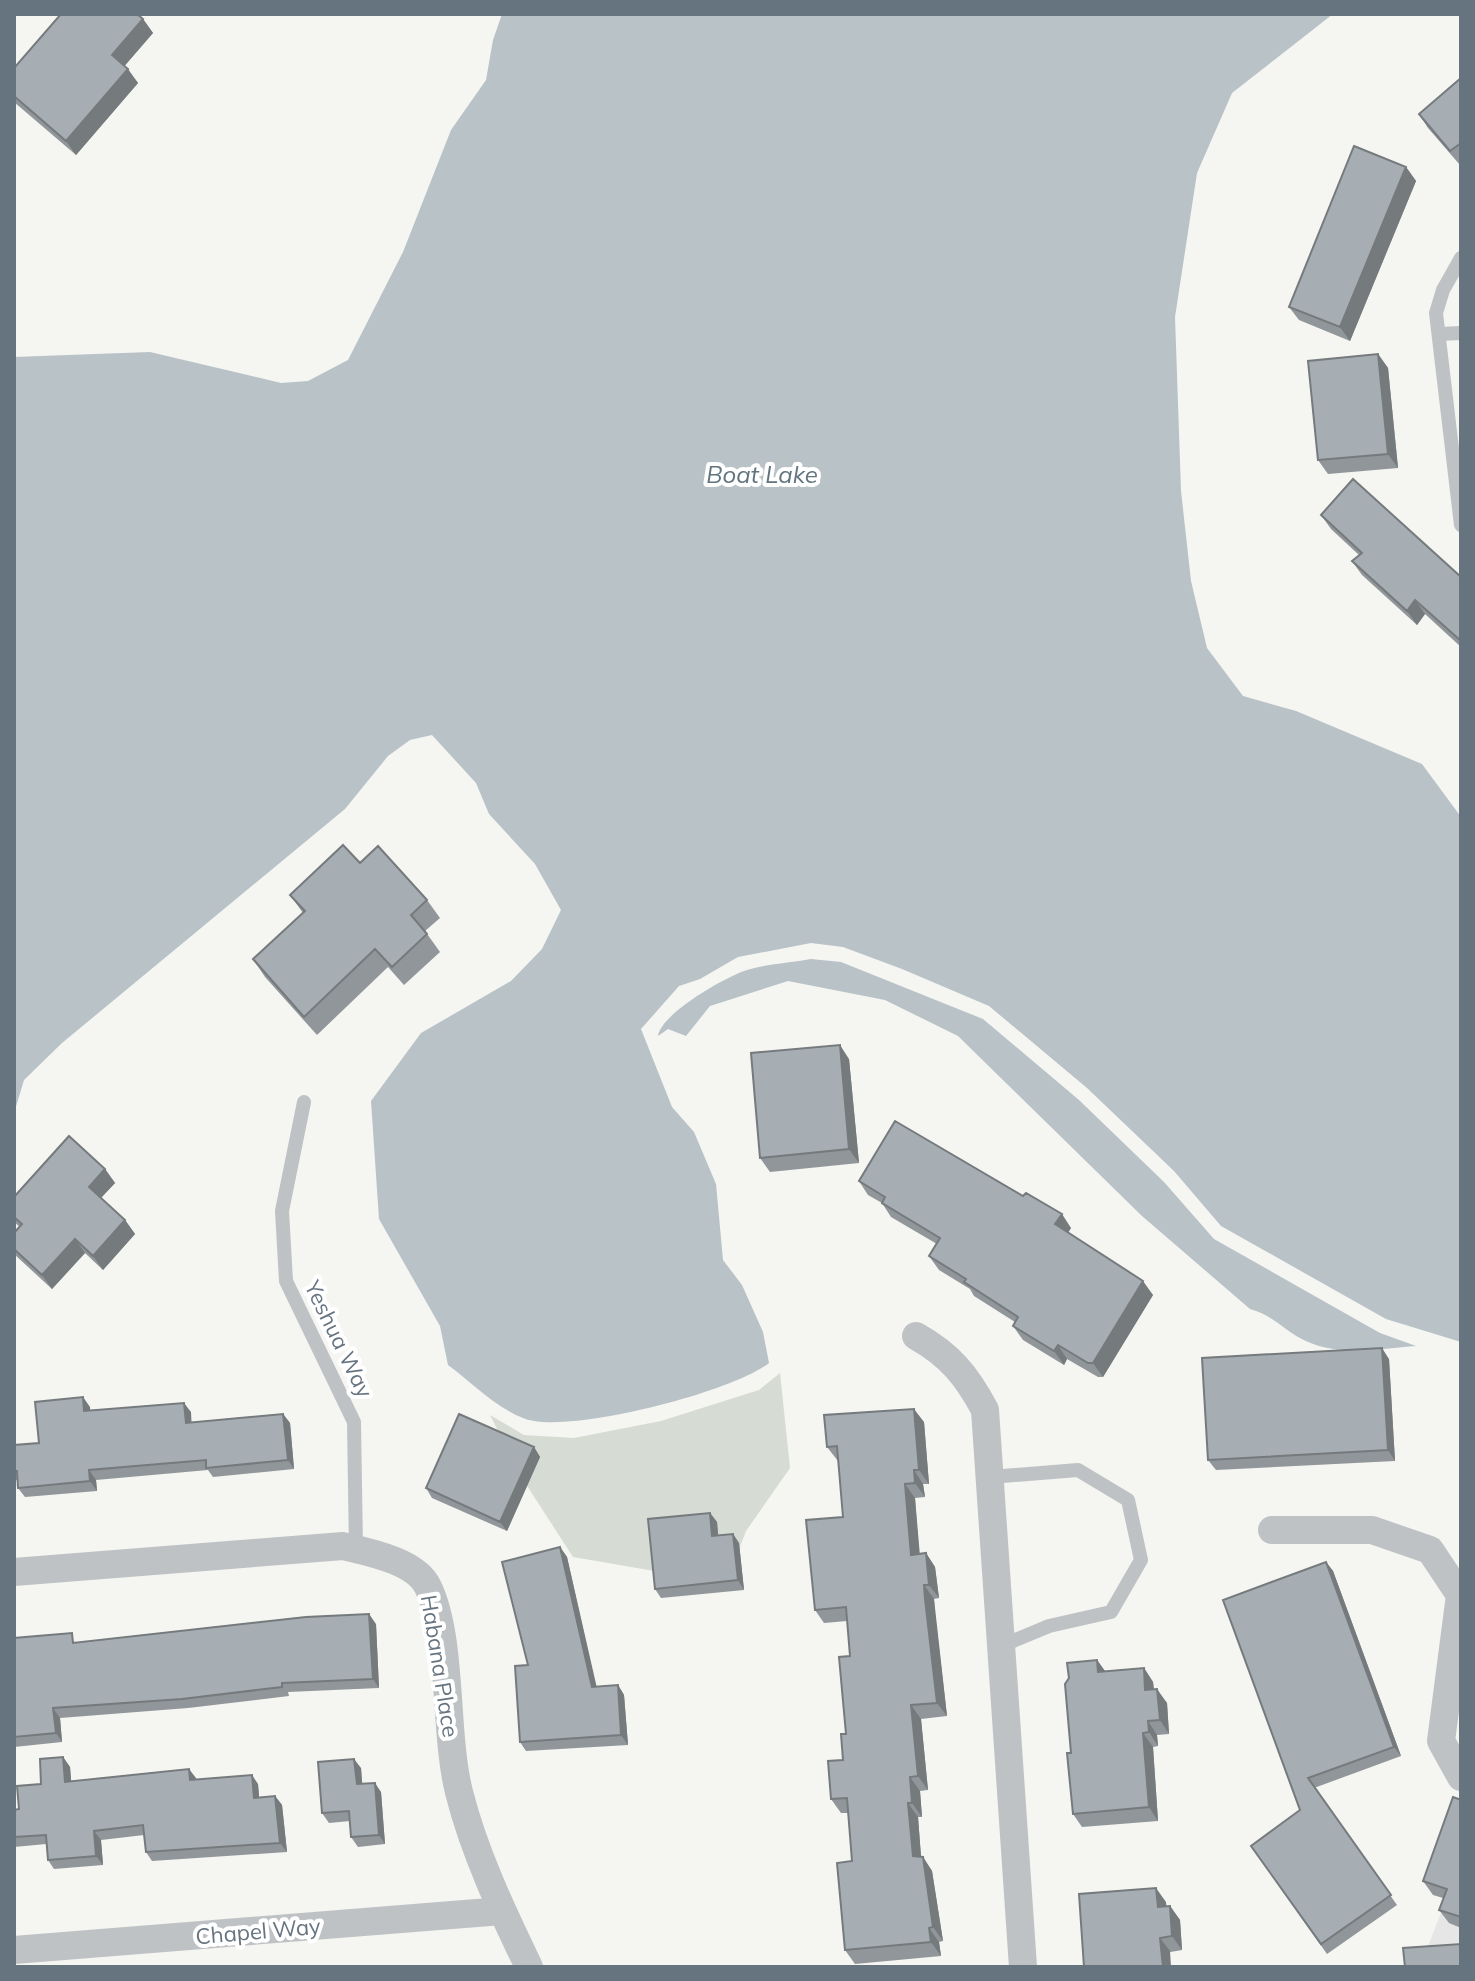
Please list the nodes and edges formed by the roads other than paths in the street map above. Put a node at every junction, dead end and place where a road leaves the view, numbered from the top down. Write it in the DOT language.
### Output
graph roads {
  1 [pos="1461,258"];
  2 [pos="1461,333"];
  3 [pos="1439,334"];
  4 [pos="1453,405"];
  5 [pos="1461,525"];
  6 [pos="304,1102"];
  7 [pos="916,1336"];
  8 [pos="990,1477"];
  9 [pos="1272,1530"];
  10 [pos="356,1549"];
  11 [pos="14,1572"];
  12 [pos="1001,1646"];
  13 [pos="1461,1777"];
  14 [pos="502,1911"];
  15 [pos="14,1950"];
  16 [pos="529,1967"];
  17 [pos="1023,1967"];
  1 -- 3 [label="lane"];
  2 -- 3 [label="lane"];
  3 -- 4 [label="lane"];
  4 -- 5 [label="lane"];
  6 -- 10 [label="lane, Yeshua Way"];
  7 -- 8 [label="street"];
  8 -- 12 [label="street"];
  8 -- 12 [label="lane"];
  9 -- 13 [label="street"];
  10 -- 11 [label="street, Habana Place"];
  10 -- 14 [label="street, Habana Place"];
  12 -- 17 [label="street"];
  14 -- 15 [label="street, Chapel Way"];
  14 -- 16 [label="street, Habana Place"];
}
